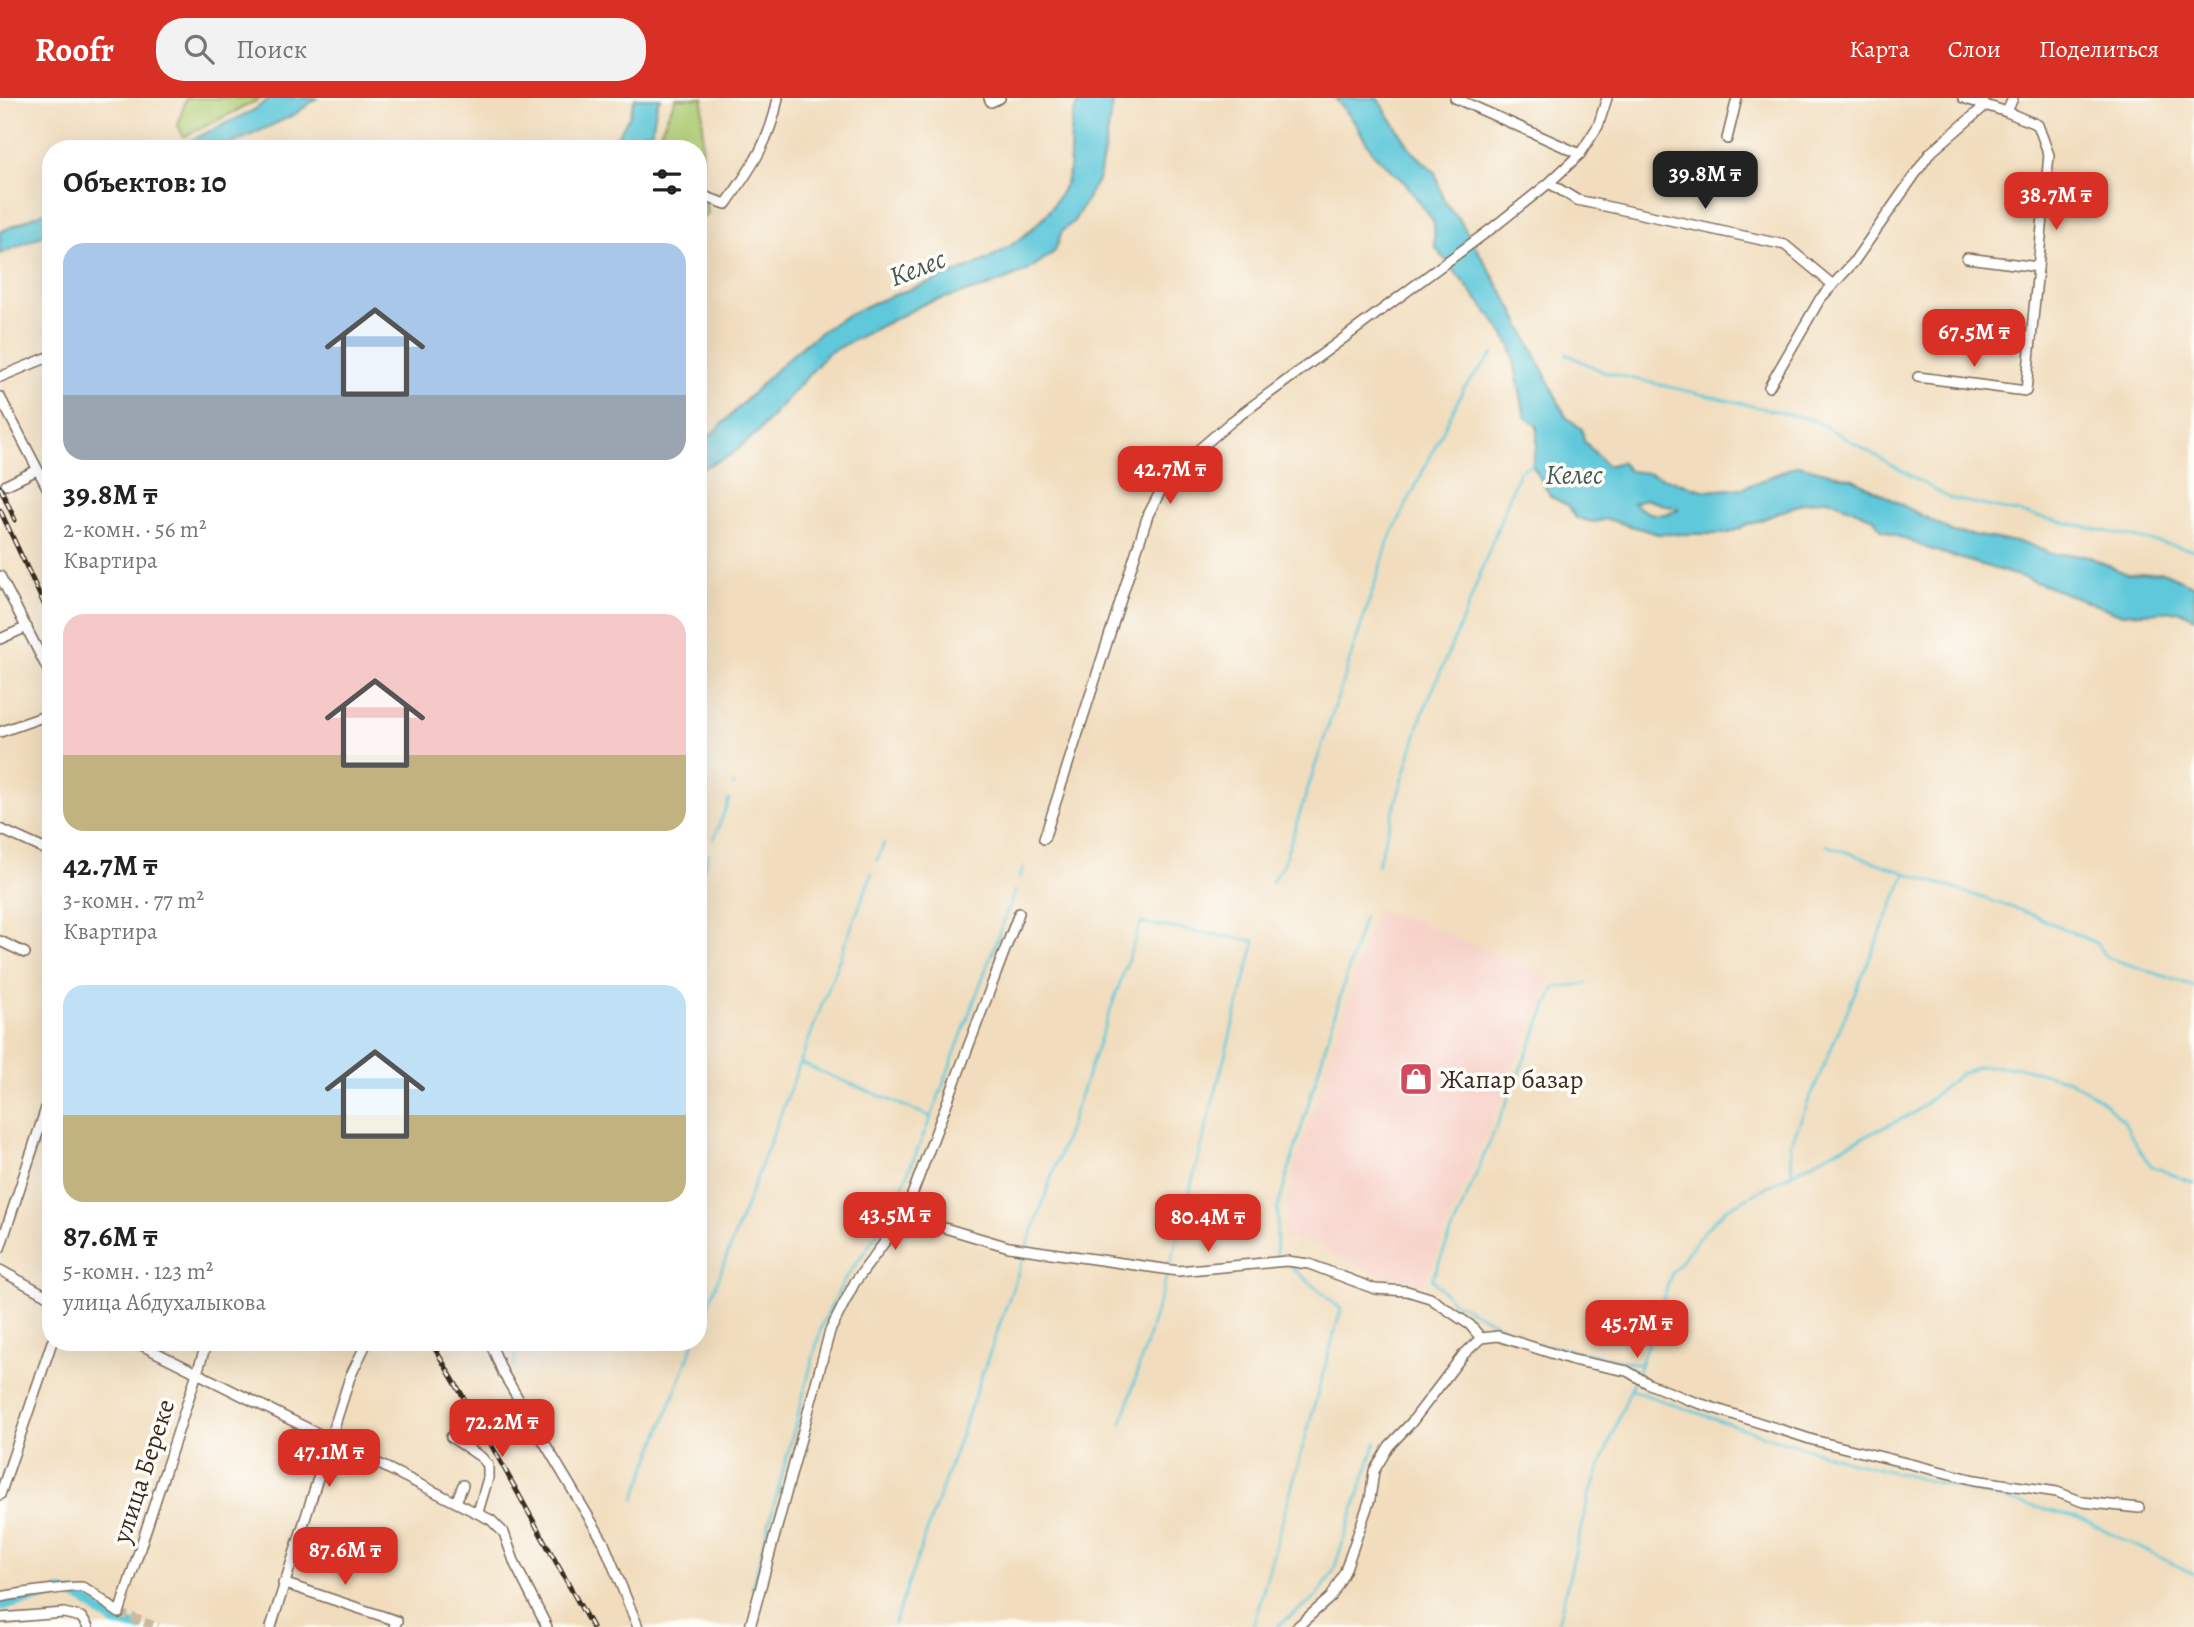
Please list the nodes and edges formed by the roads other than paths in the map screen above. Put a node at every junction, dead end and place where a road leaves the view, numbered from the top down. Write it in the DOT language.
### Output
graph roads {
  1 [pos="778,98"];
  2 [pos="989,98"];
  3 [pos="1000,98"];
  4 [pos="1455,98"];
  5 [pos="1607,98"];
  6 [pos="1737,98"];
  7 [pos="1963,98"];
  8 [pos="2013,98"];
  9 [pos="1986,105"];
  10 [pos="2007,112"];
  11 [pos="1727,139"];
  12 [pos="1580,154"];
  13 [pos="1549,183"];
  14 [pos="707,197"];
  15 [pos="1967,258"];
  16 [pos="2038,267"];
  17 [pos="1833,285"];
  18 [pos="1945,325"];
  19 [pos="2031,338"];
  20 [pos="42,360"];
  21 [pos="0,377"];
  22 [pos="1918,377"];
  23 [pos="1769,387"];
  24 [pos="0,397"];
  25 [pos="42,472"];
  26 [pos="39,473"];
  27 [pos="42,478"];
  28 [pos="6,485"];
  29 [pos="0,576"];
  30 [pos="27,628"];
  31 [pos="0,639"];
  32 [pos="42,658"];
  33 [pos="42,717"];
  34 [pos="0,732"];
  35 [pos="0,829"];
  36 [pos="1044,839"];
  37 [pos="42,848"];
  38 [pos="1019,913"];
  39 [pos="0,941"];
  40 [pos="25,953"];
  41 [pos="42,1120"];
  42 [pos="904,1216"];
  43 [pos="0,1248"];
  44 [pos="0,1270"];
  45 [pos="42,1293"];
  46 [pos="1481,1338"];
  47 [pos="49,1351"];
  48 [pos="153,1351"];
  49 [pos="204,1351"];
  50 [pos="363,1351"];
  51 [pos="493,1351"];
  52 [pos="197,1373"];
  53 [pos="452,1437"];
  54 [pos="330,1442"];
  55 [pos="463,1485"];
  56 [pos="0,1495"];
  57 [pos="456,1502"];
  58 [pos="2139,1508"];
  59 [pos="478,1512"];
  60 [pos="283,1583"];
  61 [pos="0,1597"];
  62 [pos="0,1618"];
  63 [pos="88,1627"];
  64 [pos="271,1627"];
  65 [pos="394,1627"];
  66 [pos="547,1627"];
  67 [pos="638,1627"];
  68 [pos="750,1627"];
  69 [pos="1297,1627"];
  1 -- 14 [label="street"];
  2 -- 3 [label="street"];
  4 -- 12 [label="street"];
  5 -- 12 [label="street"];
  6 -- 11 [label="street"];
  7 -- 9 [label="street"];
  8 -- 10 [label="street"];
  9 -- 10 [label="street"];
  9 -- 17 [label="street"];
  10 -- 16 [label="street"];
  12 -- 13 [label="street"];
  13 -- 17 [label="street"];
  13 -- 36 [label="street"];
  15 -- 16 [label="street"];
  16 -- 19 [label="street"];
  17 -- 23 [label="street"];
  18 -- 19 [label="street"];
  19 -- 22 [label="street"];
  20 -- 21 [label="street"];
  24 -- 26 [label="street"];
  25 -- 26 [label="street"];
  26 -- 27 [label="street"];
  26 -- 28 [label="street"];
  29 -- 30 [label="street"];
  30 -- 31 [label="street"];
  30 -- 32 [label="street"];
  33 -- 34 [label="street"];
  35 -- 37 [label="street"];
  38 -- 42 [label="street"];
  39 -- 40 [label="street"];
  41 -- 43 [label="street"];
  42 -- 46 [label="street"];
  42 -- 68 [label="street"];
  44 -- 45 [label="street"];
  46 -- 58 [label="street"];
  46 -- 69 [label="street"];
  47 -- 56 [label="street"];
  48 -- 52 [label="street"];
  49 -- 52 [label="street, улица Береке"];
  50 -- 54 [label="street"];
  51 -- 67 [label="street"];
  52 -- 54 [label="street"];
  52 -- 61 [label="street, улица Береке"];
  53 -- 59 [label="street"];
  54 -- 57 [label="street"];
  54 -- 60 [label="street"];
  55 -- 57 [label="street"];
  57 -- 59 [label="street"];
  59 -- 66 [label="street"];
  60 -- 64 [label="street"];
  60 -- 65 [label="street"];
  62 -- 63 [label="street"];
}
